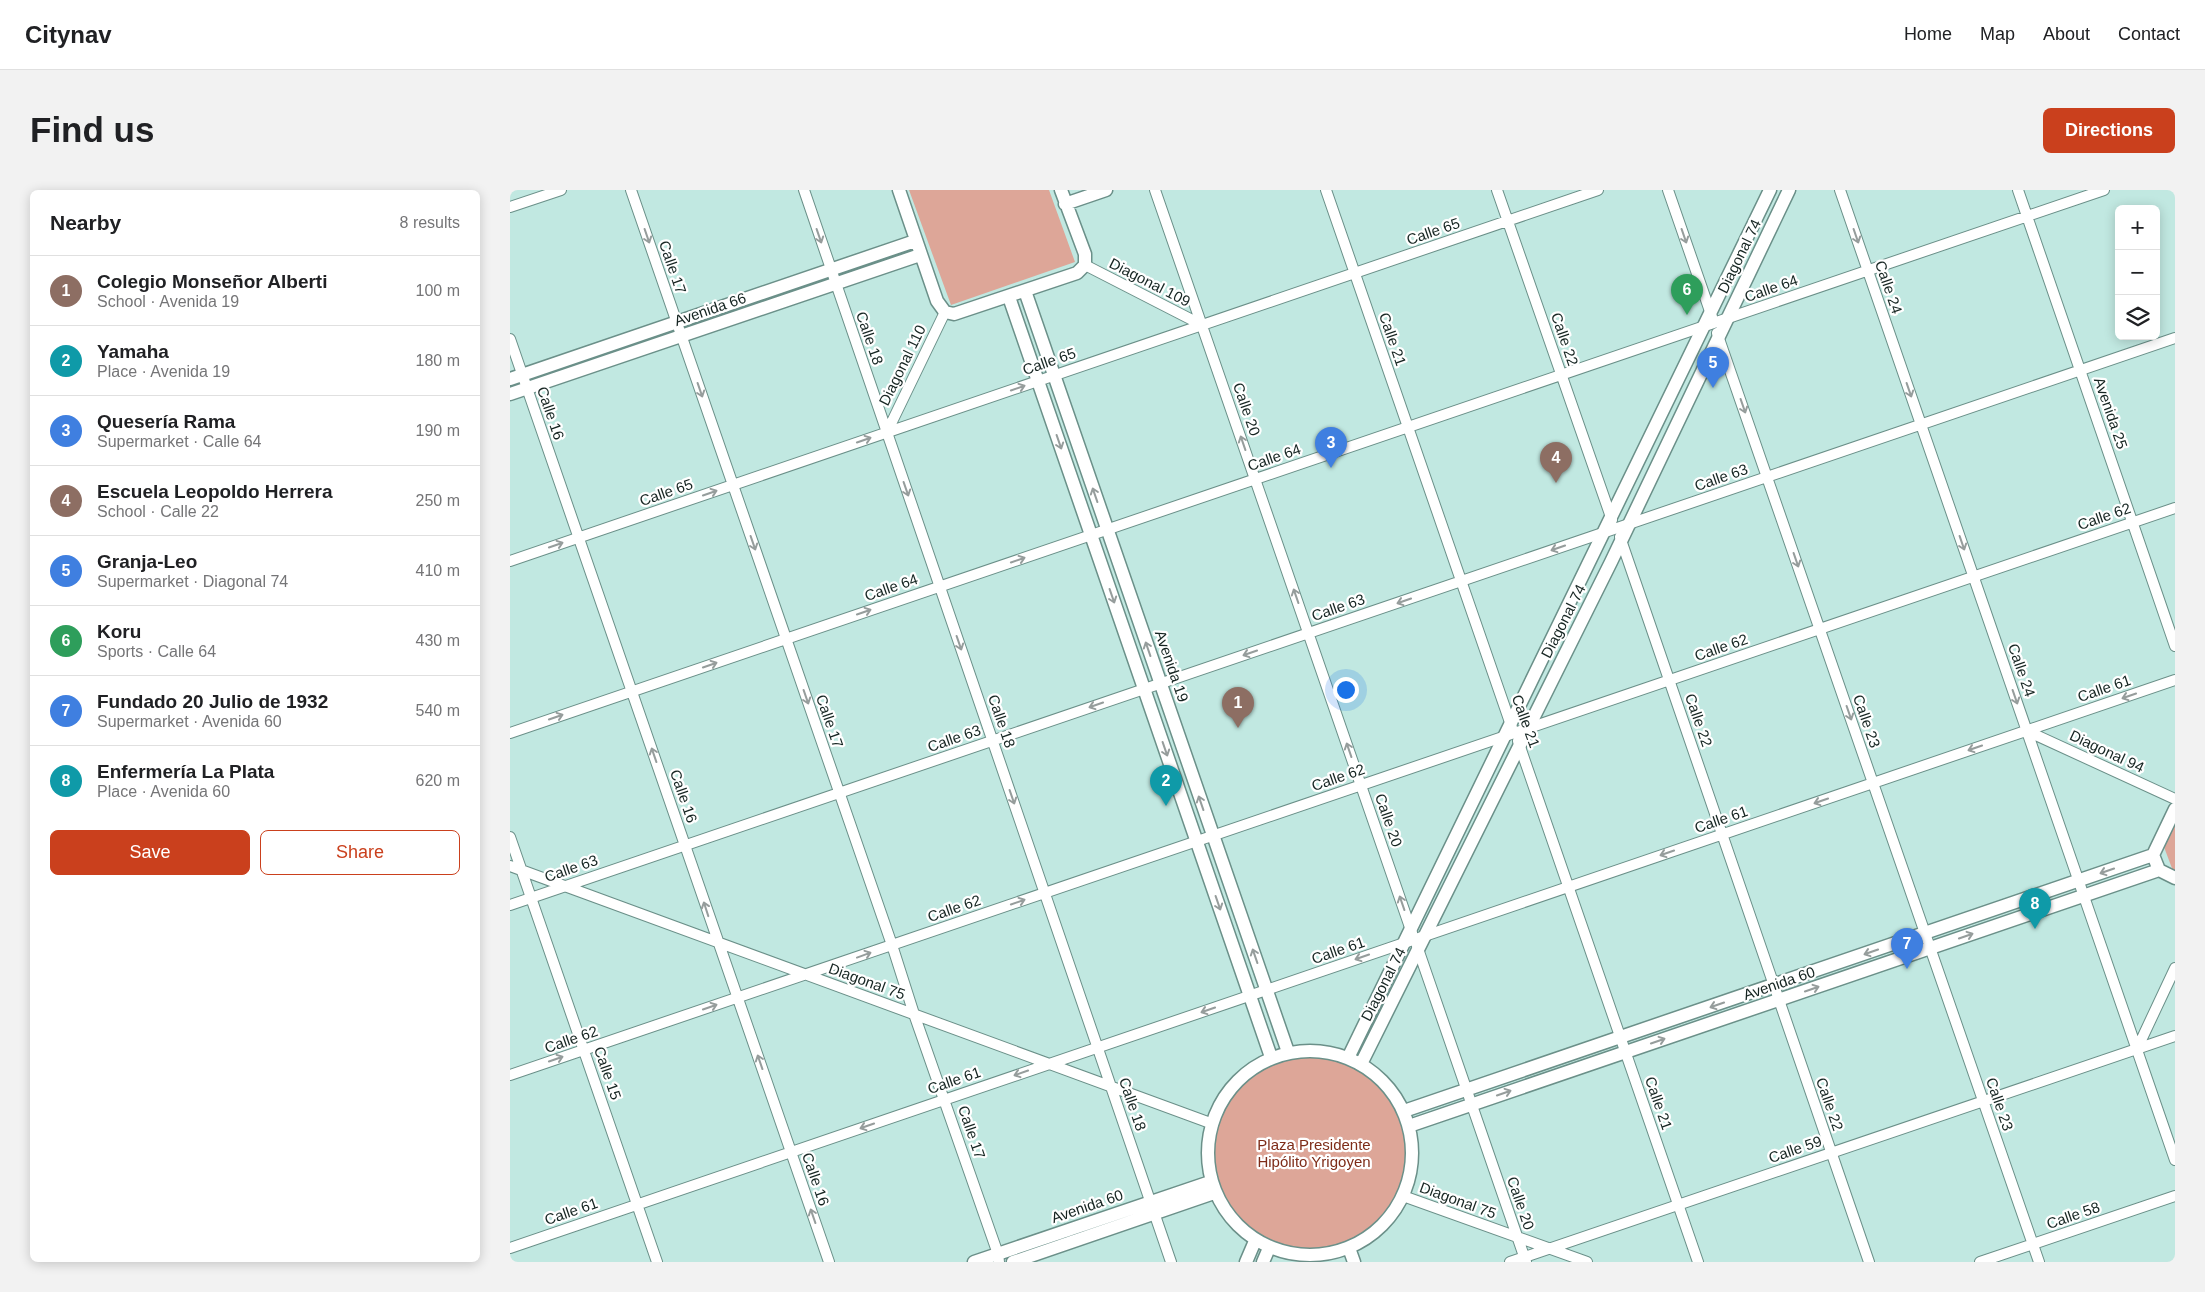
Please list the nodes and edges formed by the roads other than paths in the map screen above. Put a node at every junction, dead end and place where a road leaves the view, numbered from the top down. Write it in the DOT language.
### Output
graph roads {
  1 [pos="561,190"];
  2 [pos="631,190"];
  3 [pos="804,190"];
  4 [pos="899,190"];
  5 [pos="1061,190"];
  6 [pos="1106,190"];
  7 [pos="1155,190"];
  8 [pos="1326,190"];
  9 [pos="1498,190"];
  10 [pos="1598,190"];
  11 [pos="1668,190"];
  12 [pos="1770,190"];
  13 [pos="1789,190"];
  14 [pos="1840,190"];
  15 [pos="2018,190"];
  16 [pos="2104,190"];
  17 [pos="1066,204"];
  18 [pos="510,207"];
  19 [pos="2027,216"];
  20 [pos="1508,221"];
  21 [pos="915,242"];
  22 [pos="920,255"];
  23 [pos="1085,265"];
  24 [pos="831,270"];
  25 [pos="1868,270"];
  26 [pos="1355,273"];
  27 [pos="836,284"];
  28 [pos="1025,291"];
  29 [pos="1008,297"];
  30 [pos="945,312"];
  31 [pos="1727,318"];
  32 [pos="1709,321"];
  33 [pos="676,323"];
  34 [pos="1202,325"];
  35 [pos="681,336"];
  36 [pos="1718,336"];
  37 [pos="2175,338"];
  38 [pos="510,340"];
  39 [pos="2080,370"];
  40 [pos="1561,375"];
  41 [pos="1054,376"];
  42 [pos="516,377"];
  43 [pos="1038,381"];
  44 [pos="527,389"];
  45 [pos="510,394"];
  46 [pos="1921,424"];
  47 [pos="1408,427"];
  48 [pos="887,432"];
  49 [pos="1767,477"];
  50 [pos="1255,479"];
  51 [pos="732,485"];
  52 [pos="2175,508"];
  53 [pos="2132,523"];
  54 [pos="1619,527"];
  55 [pos="1107,530"];
  56 [pos="1604,532"];
  57 [pos="1091,535"];
  58 [pos="578,537"];
  59 [pos="510,561"];
  60 [pos="1974,577"];
  61 [pos="1461,581"];
  62 [pos="940,587"];
  63 [pos="1820,629"];
  64 [pos="1309,633"];
  65 [pos="786,639"];
  66 [pos="2175,646"];
  67 [pos="1670,680"];
  68 [pos="2175,680"];
  69 [pos="1160,684"];
  70 [pos="1144,689"];
  71 [pos="632,692"];
  72 [pos="2027,731"];
  73 [pos="510,733"];
  74 [pos="1515,734"];
  75 [pos="992,741"];
  76 [pos="1873,783"];
  77 [pos="1361,785"];
  78 [pos="839,793"];
  79 [pos="2175,799"];
  80 [pos="2175,809"];
  81 [pos="1722,834"];
  82 [pos="1213,836"];
  83 [pos="510,837"];
  84 [pos="1197,841"];
  85 [pos="685,846"];
  86 [pos="2153,855"];
  87 [pos="510,866"];
  88 [pos="521,870"];
  89 [pos="2159,870"];
  90 [pos="2175,878"];
  91 [pos="2079,881"];
  92 [pos="564,886"];
  93 [pos="1567,887"];
  94 [pos="1045,893"];
  95 [pos="2084,896"];
  96 [pos="531,898"];
  97 [pos="510,905"];
  98 [pos="1925,934"];
  99 [pos="1414,939"];
  100 [pos="717,942"];
  101 [pos="892,945"];
  102 [pos="1930,948"];
  103 [pos="2175,968"];
  104 [pos="807,975"];
  105 [pos="1774,985"];
  106 [pos="1266,990"];
  107 [pos="1250,996"];
  108 [pos="737,998"];
  109 [pos="1779,1000"];
  110 [pos="914,1014"];
  111 [pos="2175,1036"];
  112 [pos="1619,1038"];
  113 [pos="1098,1047"];
  114 [pos="2137,1049"];
  115 [pos="584,1050"];
  116 [pos="1288,1052"];
  117 [pos="1626,1052"];
  118 [pos="1271,1057"];
  119 [pos="1348,1058"];
  120 [pos="1047,1063"];
  121 [pos="1361,1064"];
  122 [pos="510,1075"];
  123 [pos="1112,1087"];
  124 [pos="1466,1090"];
  125 [pos="945,1100"];
  126 [pos="1983,1101"];
  127 [pos="1472,1104"];
  128 [pos="1404,1111"];
  129 [pos="1213,1124"];
  130 [pos="1408,1126"];
  131 [pos="791,1152"];
  132 [pos="1831,1152"];
  133 [pos="2175,1160"];
  134 [pos="1212,1188"];
  135 [pos="1403,1196"];
  136 [pos="2175,1196"];
  137 [pos="637,1204"];
  138 [pos="1678,1205"];
  139 [pos="1153,1208"];
  140 [pos="1517,1237"];
  141 [pos="1256,1241"];
  142 [pos="2032,1244"];
  143 [pos="510,1248"];
  144 [pos="1269,1248"];
  145 [pos="1349,1248"];
  146 [pos="1549,1248"];
  147 [pos="999,1258"];
  148 [pos="1336,1258"];
  149 [pos="1525,1260"];
  150 [pos="657,1262"];
  151 [pos="829,1262"];
  152 [pos="974,1262"];
  153 [pos="1013,1262"];
  154 [pos="1171,1262"];
  155 [pos="1246,1262"];
  156 [pos="1263,1262"];
  157 [pos="1354,1262"];
  158 [pos="1510,1262"];
  159 [pos="1587,1262"];
  160 [pos="1698,1262"];
  161 [pos="1869,1262"];
  162 [pos="1980,1262"];
  163 [pos="2038,1262"];
  1 -- 18 [label="street"];
  2 -- 33 [label="street, Calle 17, one-way"];
  3 -- 24 [label="street, Calle 18, one-way"];
  4 -- 21 [label="main road"];
  5 -- 17 [label="main road"];
  6 -- 17 [label="main road"];
  7 -- 34 [label="street, Calle 20"];
  8 -- 26 [label="street, Calle 21"];
  9 -- 20 [label="street, Calle 22"];
  10 -- 20 [label="street, Calle 65"];
  11 -- 32 [label="street, Calle 23, one-way"];
  12 -- 32 [label="main road, Diagonal 74"];
  13 -- 31 [label="main road, Diagonal 74"];
  14 -- 25 [label="street, Calle 24, one-way"];
  15 -- 19 [label="street, Avenida 25"];
  16 -- 19 [label="street, Calle 64"];
  17 -- 23 [label="main road"];
  19 -- 25 [label="street, Calle 64"];
  19 -- 39 [label="street, Avenida 25"];
  20 -- 26 [label="street, Calle 65"];
  20 -- 40 [label="street, Calle 22"];
  21 -- 22 [label="main road"];
  21 -- 24 [label="main road, Avenida 66"];
  22 -- 27 [label="main road, Avenida 66"];
  22 -- 30 [label="main road"];
  23 -- 28 [label="main road"];
  23 -- 34 [label="street, Diagonal 109"];
  24 -- 27 [label="street, Calle 18"];
  24 -- 33 [label="main road, Avenida 66"];
  25 -- 31 [label="street, Calle 64"];
  25 -- 46 [label="street, Calle 24, one-way"];
  26 -- 34 [label="street, Calle 65"];
  26 -- 47 [label="street, Calle 21"];
  27 -- 35 [label="main road, Avenida 66"];
  27 -- 48 [label="street, Calle 18"];
  28 -- 29 [label="main road"];
  28 -- 41 [label="main road, Avenida 19"];
  29 -- 30 [label="main road"];
  29 -- 43 [label="main road"];
  30 -- 48 [label="street, Diagonal 110"];
  31 -- 32 [label="street, Calle 64"];
  31 -- 36 [label="main road, Diagonal 74"];
  32 -- 36 [label="street, Calle 23"];
  32 -- 40 [label="street, Calle 64"];
  32 -- 54 [label="main road, Diagonal 74"];
  33 -- 35 [label="street, Calle 17"];
  33 -- 42 [label="main road, Avenida 66"];
  34 -- 41 [label="street, Calle 65"];
  50 -- 34 [label="street, Calle 20, one-way"];
  35 -- 44 [label="main road, Avenida 66"];
  35 -- 51 [label="street, Calle 17, one-way"];
  36 -- 49 [label="street, Calle 23, one-way"];
  36 -- 54 [label="main road, Diagonal 74"];
  37 -- 39 [label="street, Calle 63"];
  38 -- 42 [label="street, Calle 16"];
  39 -- 46 [label="street, Calle 63"];
  39 -- 53 [label="street, Avenida 25"];
  40 -- 47 [label="street, Calle 64"];
  40 -- 54 [label="street, Calle 22"];
  41 -- 43 [label="street, Calle 65"];
  55 -- 41 [label="main road, Avenida 19, one-way"];
  42 -- 44 [label="street, Calle 16"];
  48 -- 43 [label="street, Calle 65, one-way"];
  43 -- 57 [label="main road, one-way"];
  44 -- 45 [label="main road, Avenida 66"];
  44 -- 58 [label="street, Calle 16"];
  46 -- 49 [label="street, Calle 63"];
  46 -- 60 [label="street, Calle 24, one-way"];
  47 -- 50 [label="street, Calle 64"];
  47 -- 61 [label="street, Calle 21"];
  51 -- 48 [label="street, Calle 65, one-way"];
  48 -- 62 [label="street, Calle 18, one-way"];
  49 -- 54 [label="street, Calle 63"];
  49 -- 63 [label="street, Calle 23, one-way"];
  50 -- 55 [label="street, Calle 64"];
  64 -- 50 [label="street, Calle 20, one-way"];
  58 -- 51 [label="street, Calle 65, one-way"];
  51 -- 65 [label="street, Calle 17, one-way"];
  52 -- 53 [label="street, Calle 62"];
  53 -- 60 [label="street, Calle 62"];
  53 -- 66 [label="street, Avenida 25"];
  54 -- 56 [label="main road, Diagonal 74"];
  54 -- 67 [label="street, Calle 22"];
  54 -- 74 [label="main road, Diagonal 74"];
  55 -- 57 [label="street, Calle 64"];
  69 -- 55 [label="main road, Avenida 19, one-way"];
  56 -- 61 [label="street, Calle 63, one-way"];
  56 -- 74 [label="main road, Diagonal 74"];
  62 -- 57 [label="street, Calle 64, one-way"];
  57 -- 70 [label="main road, one-way"];
  59 -- 58 [label="street, Calle 65, one-way"];
  58 -- 71 [label="street, Calle 16"];
  60 -- 63 [label="street, Calle 62"];
  60 -- 72 [label="street, Calle 24, one-way"];
  61 -- 64 [label="street, Calle 63, one-way"];
  61 -- 74 [label="street, Calle 21"];
  65 -- 62 [label="street, Calle 64, one-way"];
  62 -- 75 [label="street, Calle 18, one-way"];
  63 -- 67 [label="street, Calle 62"];
  63 -- 76 [label="street, Calle 23, one-way"];
  64 -- 69 [label="street, Calle 63, one-way"];
  77 -- 64 [label="street, Calle 20, one-way"];
  71 -- 65 [label="street, Calle 64, one-way"];
  65 -- 78 [label="street, Calle 17, one-way"];
  67 -- 74 [label="street, Calle 62"];
  67 -- 81 [label="street, Calle 22"];
  68 -- 72 [label="street, Calle 61, one-way"];
  69 -- 70 [label="street, Calle 63"];
  82 -- 69 [label="main road, Avenida 19, one-way"];
  70 -- 75 [label="street, Calle 63, one-way"];
  70 -- 84 [label="main road, one-way"];
  73 -- 71 [label="street, Calle 64, one-way"];
  85 -- 71 [label="street, Calle 16, one-way"];
  72 -- 76 [label="street, Calle 61, one-way"];
  72 -- 79 [label="street, Diagonal 94"];
  72 -- 91 [label="street, Calle 24"];
  74 -- 77 [label="street, Calle 62"];
  74 -- 93 [label="street, Calle 21"];
  74 -- 99 [label="main road, Diagonal 74"];
  75 -- 78 [label="street, Calle 63"];
  75 -- 94 [label="street, Calle 18, one-way"];
  76 -- 81 [label="street, Calle 61, one-way"];
  76 -- 98 [label="street, Calle 23"];
  77 -- 82 [label="street, Calle 62"];
  99 -- 77 [label="street, Calle 20, one-way"];
  78 -- 85 [label="street, Calle 63"];
  78 -- 101 [label="street, Calle 17"];
  80 -- 86 [label="main road"];
  81 -- 93 [label="street, Calle 61, one-way"];
  81 -- 105 [label="street, Calle 22"];
  82 -- 84 [label="street, Calle 62"];
  106 -- 82 [label="main road, Avenida 19, one-way"];
  83 -- 88 [label="street, Calle 15"];
  84 -- 94 [label="street, Calle 62"];
  84 -- 107 [label="main road, one-way"];
  85 -- 92 [label="street, Calle 63"];
  100 -- 85 [label="street, Calle 16, one-way"];
  86 -- 89 [label="main road"];
  86 -- 91 [label="main road, Avenida 60, one-way"];
  87 -- 88 [label="street, Diagonal 75"];
  88 -- 92 [label="street, Diagonal 75"];
  88 -- 96 [label="street, Calle 15"];
  89 -- 90 [label="main road"];
  89 -- 95 [label="main road, Avenida 60"];
  91 -- 95 [label="street, Calle 24"];
  91 -- 98 [label="main road, Avenida 60"];
  92 -- 96 [label="street, Calle 63"];
  92 -- 100 [label="street, Diagonal 75"];
  93 -- 99 [label="street, Calle 61"];
  93 -- 112 [label="street, Calle 21"];
  101 -- 94 [label="street, Calle 62, one-way"];
  94 -- 113 [label="street, Calle 18"];
  102 -- 95 [label="main road, Avenida 60, one-way"];
  95 -- 114 [label="street, Calle 24"];
  96 -- 97 [label="street, Calle 63"];
  96 -- 115 [label="street, Calle 15"];
  98 -- 102 [label="street, Calle 23"];
  98 -- 105 [label="main road, Avenida 60, one-way"];
  99 -- 106 [label="street, Calle 61, one-way"];
  99 -- 119 [label="main road, Diagonal 74"];
  99 -- 121 [label="main road, Diagonal 74"];
  99 -- 124 [label="street, Calle 20"];
  100 -- 104 [label="street, Diagonal 75"];
  100 -- 108 [label="street, Calle 16"];
  104 -- 101 [label="street, Calle 62, one-way"];
  101 -- 110 [label="street, Calle 17"];
  109 -- 102 [label="main road, Avenida 60, one-way"];
  102 -- 126 [label="street, Calle 23"];
  103 -- 114 [label="street"];
  104 -- 108 [label="street, Calle 62"];
  104 -- 110 [label="street, Diagonal 75"];
  105 -- 109 [label="street, Calle 22"];
  105 -- 112 [label="main road, Avenida 60, one-way"];
  106 -- 107 [label="street, Calle 61"];
  106 -- 116 [label="main road, Avenida 19"];
  107 -- 113 [label="street, Calle 61, one-way"];
  107 -- 118 [label="main road"];
  115 -- 108 [label="street, Calle 62, one-way"];
  131 -- 108 [label="street, Calle 16, one-way"];
  117 -- 109 [label="main road, Avenida 60, one-way"];
  109 -- 132 [label="street, Calle 22"];
  110 -- 120 [label="street, Diagonal 75"];
  110 -- 125 [label="street, Calle 17"];
  111 -- 114 [label="street, Calle 59"];
  112 -- 117 [label="street, Calle 21"];
  112 -- 124 [label="main road, Avenida 60"];
  113 -- 120 [label="street, Calle 61"];
  113 -- 123 [label="street, Calle 18"];
  114 -- 126 [label="street, Calle 59"];
  114 -- 133 [label="street, Calle 24"];
  122 -- 115 [label="street, Calle 62, one-way"];
  115 -- 137 [label="street, Calle 15"];
  116 -- 118 [label="main road"];
  116 -- 119 [label="main road"];
  127 -- 117 [label="main road, Avenida 60, one-way"];
  117 -- 138 [label="street, Calle 21"];
  118 -- 129 [label="main road"];
  119 -- 121 [label="main road"];
  120 -- 123 [label="street, Diagonal 75"];
  120 -- 125 [label="street, Calle 61, one-way"];
  121 -- 128 [label="main road"];
  123 -- 129 [label="street, Diagonal 75"];
  123 -- 139 [label="street, Calle 18"];
  124 -- 127 [label="street, Calle 20"];
  124 -- 128 [label="main road, Avenida 60"];
  125 -- 131 [label="street, Calle 61, one-way"];
  125 -- 147 [label="street, Calle 17"];
  126 -- 132 [label="street, Calle 59"];
  126 -- 142 [label="street, Calle 23"];
  127 -- 130 [label="main road, Avenida 60"];
  127 -- 140 [label="street, Calle 20"];
  128 -- 130 [label="main road"];
  129 -- 134 [label="main road"];
  130 -- 135 [label="main road"];
  131 -- 137 [label="street, Calle 61"];
  151 -- 131 [label="street, Calle 16, one-way"];
  132 -- 138 [label="street, Calle 59"];
  132 -- 161 [label="street, Calle 22"];
  134 -- 139 [label="main road, Avenida 60"];
  134 -- 141 [label="main road"];
  135 -- 140 [label="street, Diagonal 75"];
  135 -- 145 [label="main road"];
  136 -- 142 [label="street, Calle 58"];
  137 -- 143 [label="street, Calle 61"];
  137 -- 150 [label="street, Calle 15"];
  138 -- 146 [label="street, Calle 59"];
  138 -- 160 [label="street, Calle 21"];
  139 -- 147 [label="main road, Avenida 60"];
  139 -- 153 [label="main road, Avenida 60"];
  139 -- 154 [label="street, Calle 18"];
  140 -- 146 [label="street, Diagonal 75"];
  140 -- 149 [label="street, Calle 20"];
  141 -- 144 [label="main road"];
  141 -- 155 [label="main road"];
  142 -- 162 [label="street, Calle 58"];
  142 -- 163 [label="street, Calle 23"];
  144 -- 148 [label="main road"];
  144 -- 156 [label="main road"];
  145 -- 148 [label="main road"];
  145 -- 157 [label="main road"];
  146 -- 149 [label="street, Calle 59"];
  146 -- 159 [label="street, Diagonal 75"];
  147 -- 152 [label="main road, Avenida 60"];
  149 -- 158 [label="street, Calle 59"];
}
